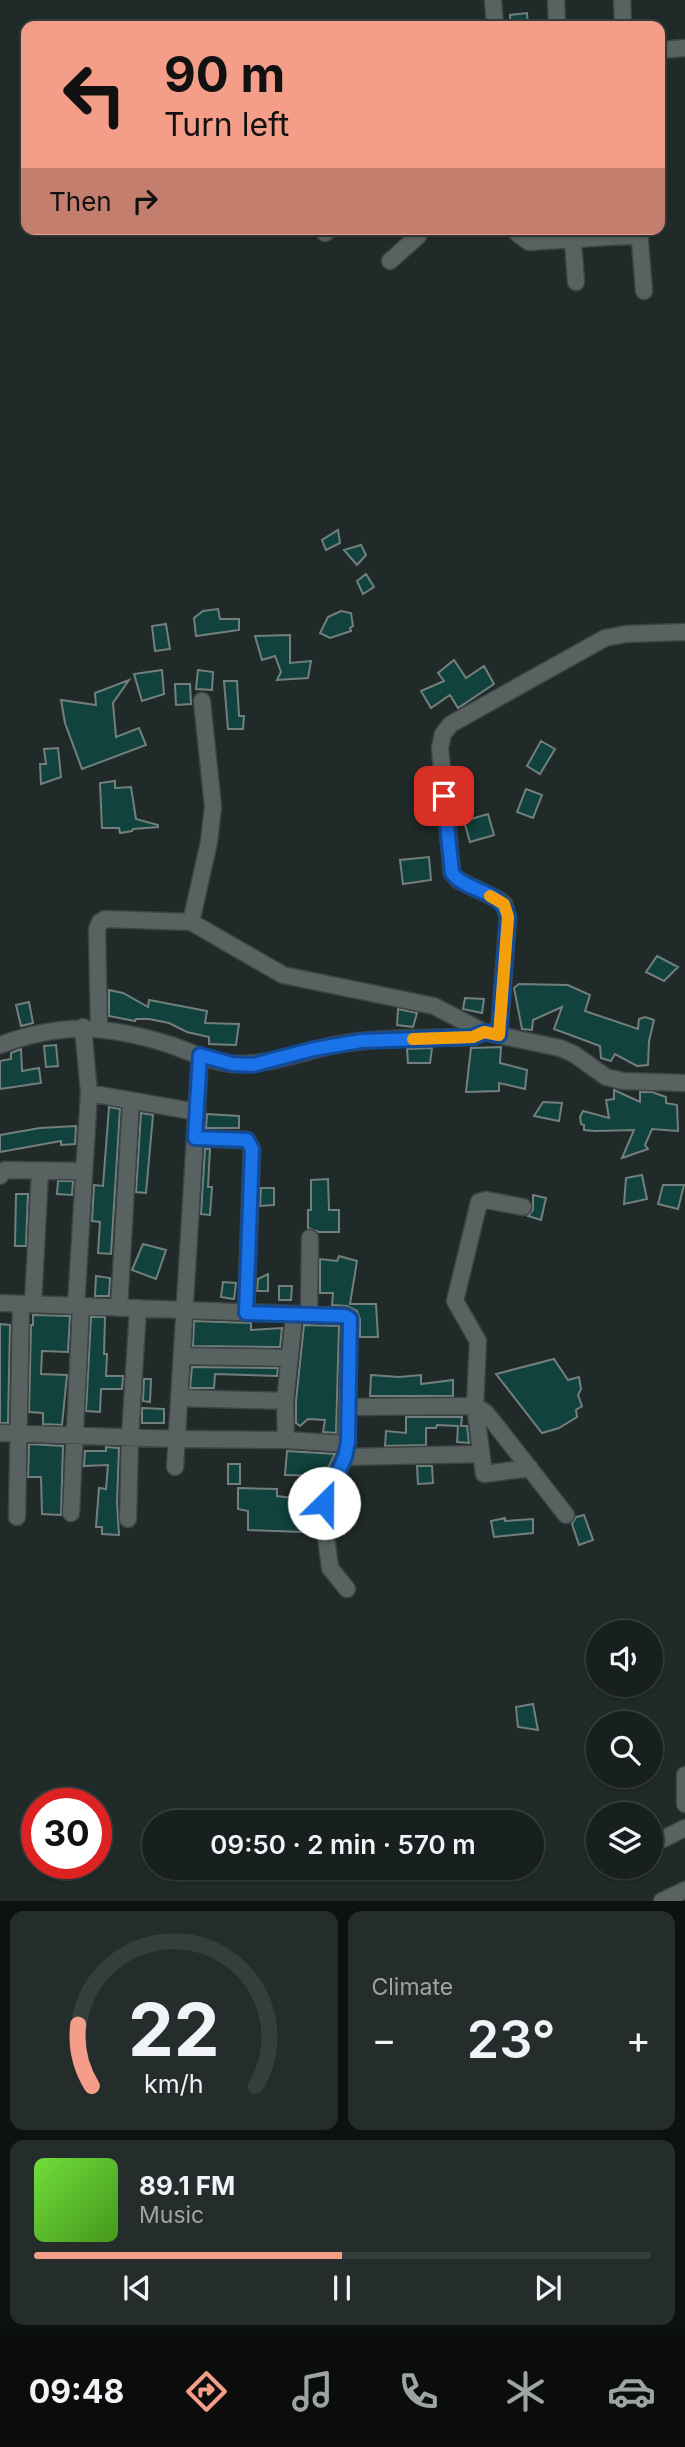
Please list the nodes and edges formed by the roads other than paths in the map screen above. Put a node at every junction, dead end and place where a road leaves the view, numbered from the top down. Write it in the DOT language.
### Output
graph roads {
  1 [pos="493,0"];
  2 [pos="556,0"];
  3 [pos="622,0"];
  4 [pos="495,21"];
  5 [pos="557,21"];
  6 [pos="623,21"];
  7 [pos="685,48"];
  8 [pos="665,50"];
  9 [pos="416,235"];
  10 [pos="519,235"];
  11 [pos="567,235"];
  12 [pos="572,235"];
  13 [pos="639,235"];
  14 [pos="390,261"];
  15 [pos="576,282"];
  16 [pos="644,291"];
  17 [pos="685,632"];
  18 [pos="202,701"];
  19 [pos="191,922"];
  20 [pos="91,1028"];
  21 [pos="491,1033"];
  22 [pos="0,1045"];
  23 [pos="200,1055"];
  24 [pos="685,1083"];
  25 [pos="89,1093"];
  26 [pos="131,1101"];
  27 [pos="197,1112"];
  28 [pos="195,1138"];
  29 [pos="40,1171"];
  30 [pos="84,1171"];
  31 [pos="0,1176"];
  32 [pos="523,1207"];
  33 [pos="310,1238"];
  34 [pos="0,1303"];
  35 [pos="27,1304"];
  36 [pos="79,1306"];
  37 [pos="119,1308"];
  38 [pos="138,1308"];
  39 [pos="185,1310"];
  40 [pos="246,1313"];
  41 [pos="292,1314"];
  42 [pos="309,1315"];
  43 [pos="182,1356"];
  44 [pos="290,1358"];
  45 [pos="180,1398"];
  46 [pos="285,1401"];
  47 [pos="475,1406"];
  48 [pos="347,1407"];
  49 [pos="0,1433"];
  50 [pos="18,1434"];
  51 [pos="74,1436"];
  52 [pos="130,1437"];
  53 [pos="177,1439"];
  54 [pos="286,1440"];
  55 [pos="346,1449"];
  56 [pos="480,1454"];
  57 [pos="175,1467"];
  58 [pos="530,1468"];
  59 [pos="71,1513"];
  60 [pos="566,1515"];
  61 [pos="17,1517"];
  62 [pos="128,1519"];
  63 [pos="347,1589"];
  64 [pos="685,1775"];
  65 [pos="685,1804"];
  66 [pos="685,1828"];
  67 [pos="663,1839"];
  68 [pos="684,1892"];
  69 [pos="662,1901"];
  1 -- 4 [label="street"];
  2 -- 5 [label="street"];
  3 -- 6 [label="street"];
  7 -- 8 [label="street"];
  9 -- 14 [label="street"];
  10 -- 11 [label="street"];
  12 -- 15 [label="street"];
  13 -- 16 [label="street"];
  17 -- 21 [label="street"];
  18 -- 19 [label="street"];
  19 -- 20 [label="street"];
  19 -- 21 [label="street"];
  20 -- 22 [label="street"];
  20 -- 23 [label="street"];
  20 -- 25 [label="street"];
  21 -- 23 [label="street"];
  21 -- 24 [label="street"];
  23 -- 27 [label="street"];
  25 -- 26 [label="street"];
  25 -- 30 [label="street"];
  26 -- 27 [label="street"];
  26 -- 37 [label="street"];
  27 -- 28 [label="street"];
  28 -- 39 [label="street"];
  28 -- 40 [label="street"];
  29 -- 30 [label="street"];
  29 -- 31 [label="street"];
  29 -- 35 [label="street"];
  30 -- 36 [label="street"];
  32 -- 47 [label="street"];
  33 -- 42 [label="street"];
  34 -- 35 [label="street"];
  35 -- 36 [label="street"];
  35 -- 50 [label="street"];
  36 -- 37 [label="street"];
  36 -- 51 [label="street"];
  37 -- 38 [label="street"];
  38 -- 39 [label="street"];
  38 -- 52 [label="street"];
  39 -- 40 [label="street"];
  39 -- 43 [label="street"];
  40 -- 41 [label="street"];
  41 -- 42 [label="street"];
  41 -- 44 [label="street"];
  42 -- 48 [label="street"];
  43 -- 44 [label="street"];
  43 -- 45 [label="street"];
  44 -- 46 [label="street"];
  45 -- 46 [label="street"];
  45 -- 53 [label="street"];
  46 -- 54 [label="street"];
  47 -- 48 [label="street"];
  47 -- 56 [label="street"];
  47 -- 58 [label="street"];
  48 -- 55 [label="street"];
  49 -- 50 [label="street"];
  50 -- 51 [label="street"];
  50 -- 61 [label="street"];
  51 -- 52 [label="street"];
  51 -- 59 [label="street"];
  52 -- 53 [label="street"];
  52 -- 62 [label="street"];
  53 -- 54 [label="street"];
  53 -- 57 [label="street"];
  54 -- 55 [label="street"];
  55 -- 56 [label="street"];
  55 -- 63 [label="street"];
  56 -- 58 [label="street"];
  58 -- 60 [label="street"];
  64 -- 65 [label="street"];
  66 -- 67 [label="street"];
  68 -- 69 [label="street"];
}
